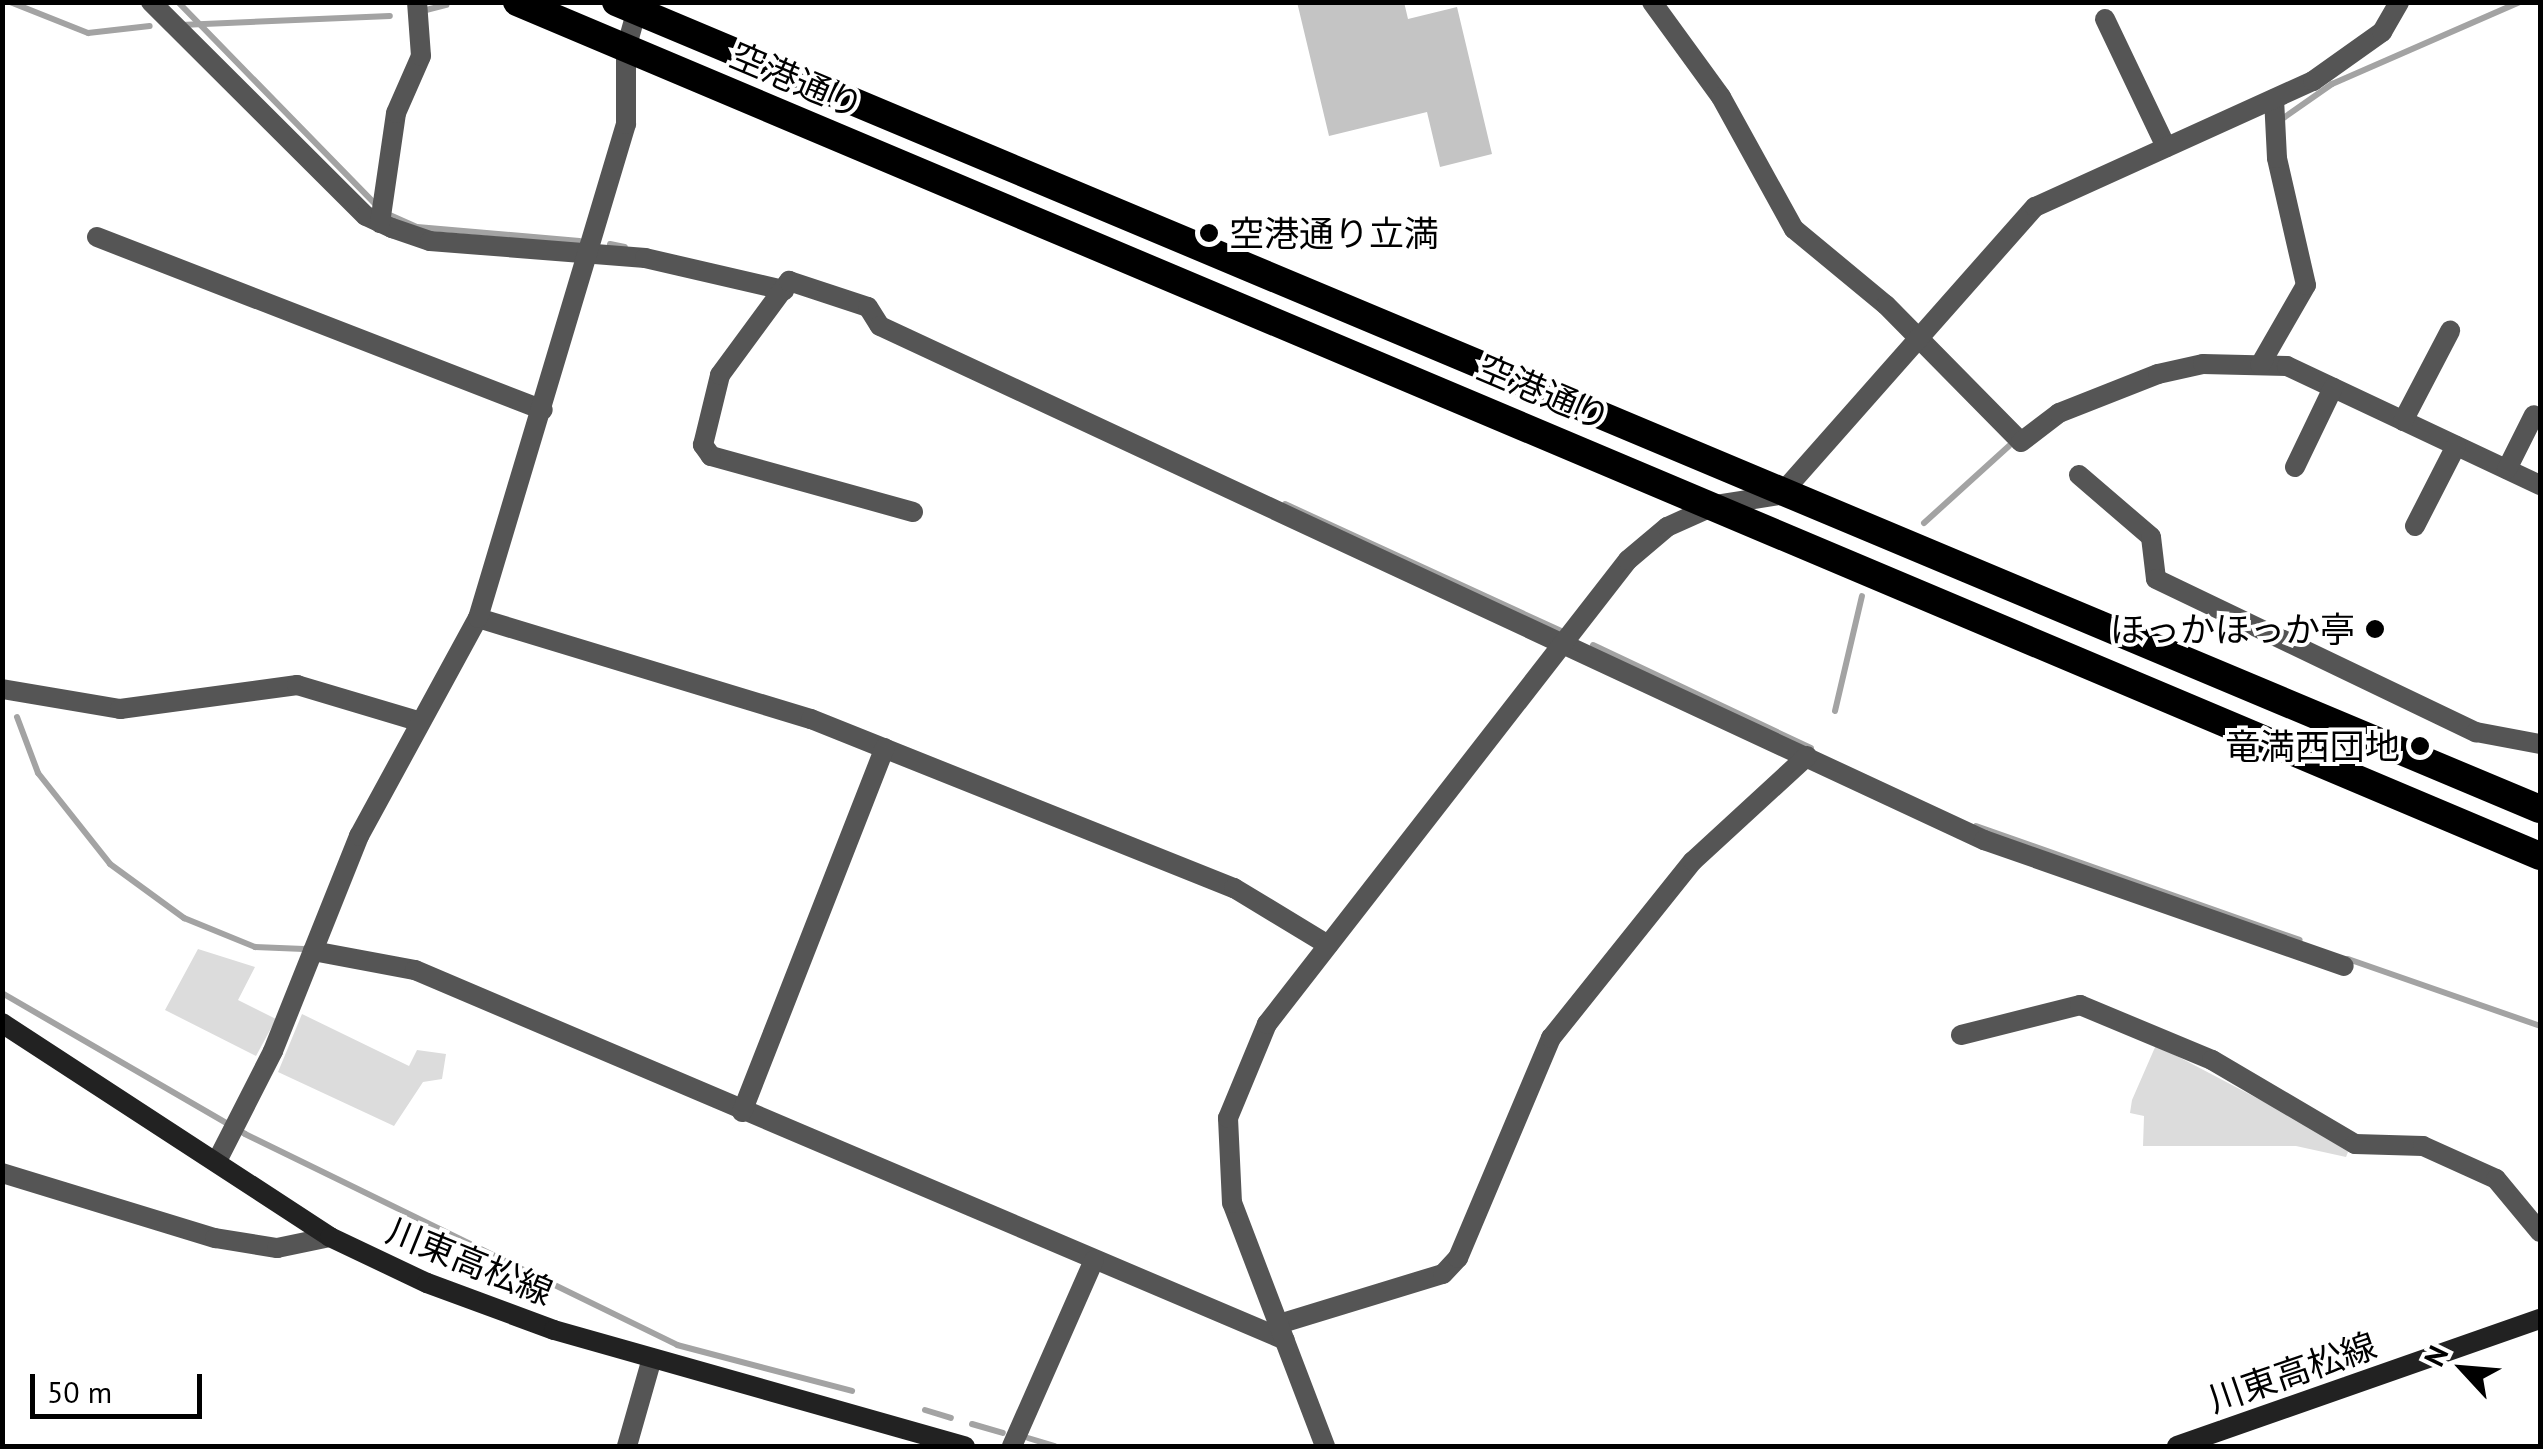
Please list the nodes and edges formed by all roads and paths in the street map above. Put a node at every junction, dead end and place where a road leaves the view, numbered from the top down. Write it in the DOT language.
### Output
graph roads {
  1 [pos="151,2"];
  2 [pos="417,2"];
  3 [pos="517,2"];
  4 [pos="1652,2"];
  5 [pos="2400,2"];
  6 [pos="631,6"];
  7 [pos="2105,18"];
  8 [pos="626,48"];
  9 [pos="2274,99"];
  10 [pos="2166,148"];
  11 [pos="380,223"];
  12 [pos="97,236"];
  13 [pos="591,255"];
  14 [pos="784,290"];
  15 [pos="2450,331"];
  16 [pos="1915,337"];
  17 [pos="2260,366"];
  18 [pos="2333,388"];
  19 [pos="542,410"];
  20 [pos="2534,415"];
  21 [pos="2403,420"];
  22 [pos="2456,446"];
  23 [pos="2295,467"];
  24 [pos="2507,470"];
  25 [pos="2079,475"];
  26 [pos="2540,486"];
  27 [pos="1780,494"];
  28 [pos="1716,505"];
  29 [pos="913,512"];
  30 [pos="2415,526"];
  31 [pos="478,618"];
  32 [pos="1562,641"];
  33 [pos="2,689"];
  34 [pos="421,722"];
  35 [pos="2540,744"];
  36 [pos="884,748"];
  37 [pos="1807,756"];
  38 [pos="2540,810"];
  39 [pos="2540,856"];
  40 [pos="1328,945"];
  41 [pos="313,951"];
  42 [pos="2344,966"];
  43 [pos="2,1023"];
  44 [pos="1961,1035"];
  45 [pos="742,1112"];
  46 [pos="218,1160"];
  47 [pos="2,1173"];
  48 [pos="2540,1232"];
  49 [pos="330,1238"];
  50 [pos="1094,1260"];
  51 [pos="2540,1319"];
  52 [pos="1281,1332"];
  53 [pos="652,1358"];
  54 [pos="627,1446"];
  55 [pos="965,1446"];
  56 [pos="1012,1446"];
  57 [pos="1325,1446"];
  58 [pos="2178,1446"];
  1 -- 11 [label="street"];
  2 -- 11 [label="street"];
  3 -- 8 [label="highway, 空港通り"];
  4 -- 16 [label="street"];
  5 -- 9 [label="street"];
  6 -- 8 [label="street"];
  6 -- 27 [label="highway, 空港通り"];
  7 -- 10 [label="street"];
  8 -- 13 [label="street"];
  8 -- 28 [label="highway, 空港通り"];
  9 -- 10 [label="street"];
  9 -- 17 [label="street"];
  10 -- 16 [label="street"];
  11 -- 13 [label="street"];
  12 -- 19 [label="street"];
  13 -- 14 [label="street"];
  13 -- 19 [label="street"];
  14 -- 29 [label="street"];
  14 -- 32 [label="street"];
  15 -- 21 [label="street"];
  16 -- 17 [label="street"];
  16 -- 27 [label="street"];
  17 -- 18 [label="street"];
  18 -- 21 [label="street"];
  18 -- 23 [label="street"];
  19 -- 31 [label="street"];
  20 -- 24 [label="street"];
  21 -- 22 [label="street"];
  22 -- 24 [label="street"];
  22 -- 30 [label="street"];
  24 -- 26 [label="street"];
  25 -- 35 [label="street"];
  27 -- 28 [label="street"];
  27 -- 38 [label="highway, 空港通り"];
  28 -- 32 [label="street"];
  28 -- 39 [label="highway, 空港通り"];
  31 -- 34 [label="street"];
  31 -- 36 [label="street"];
  32 -- 37 [label="street"];
  32 -- 40 [label="street"];
  33 -- 34 [label="street"];
  34 -- 41 [label="street"];
  36 -- 40 [label="street"];
  36 -- 45 [label="street"];
  37 -- 42 [label="street"];
  37 -- 52 [label="street"];
  40 -- 52 [label="street"];
  41 -- 45 [label="street"];
  41 -- 46 [label="street"];
  43 -- 46 [label="main road, 川東高松線"];
  44 -- 48 [label="street"];
  45 -- 50 [label="street"];
  46 -- 49 [label="main road, 川東高松線"];
  47 -- 49 [label="street"];
  49 -- 53 [label="main road, 川東高松線"];
  50 -- 52 [label="street"];
  50 -- 56 [label="street"];
  51 -- 58 [label="main road, 川東高松線"];
  52 -- 57 [label="street"];
  53 -- 54 [label="street"];
  53 -- 55 [label="main road, 川東高松線"];
}
